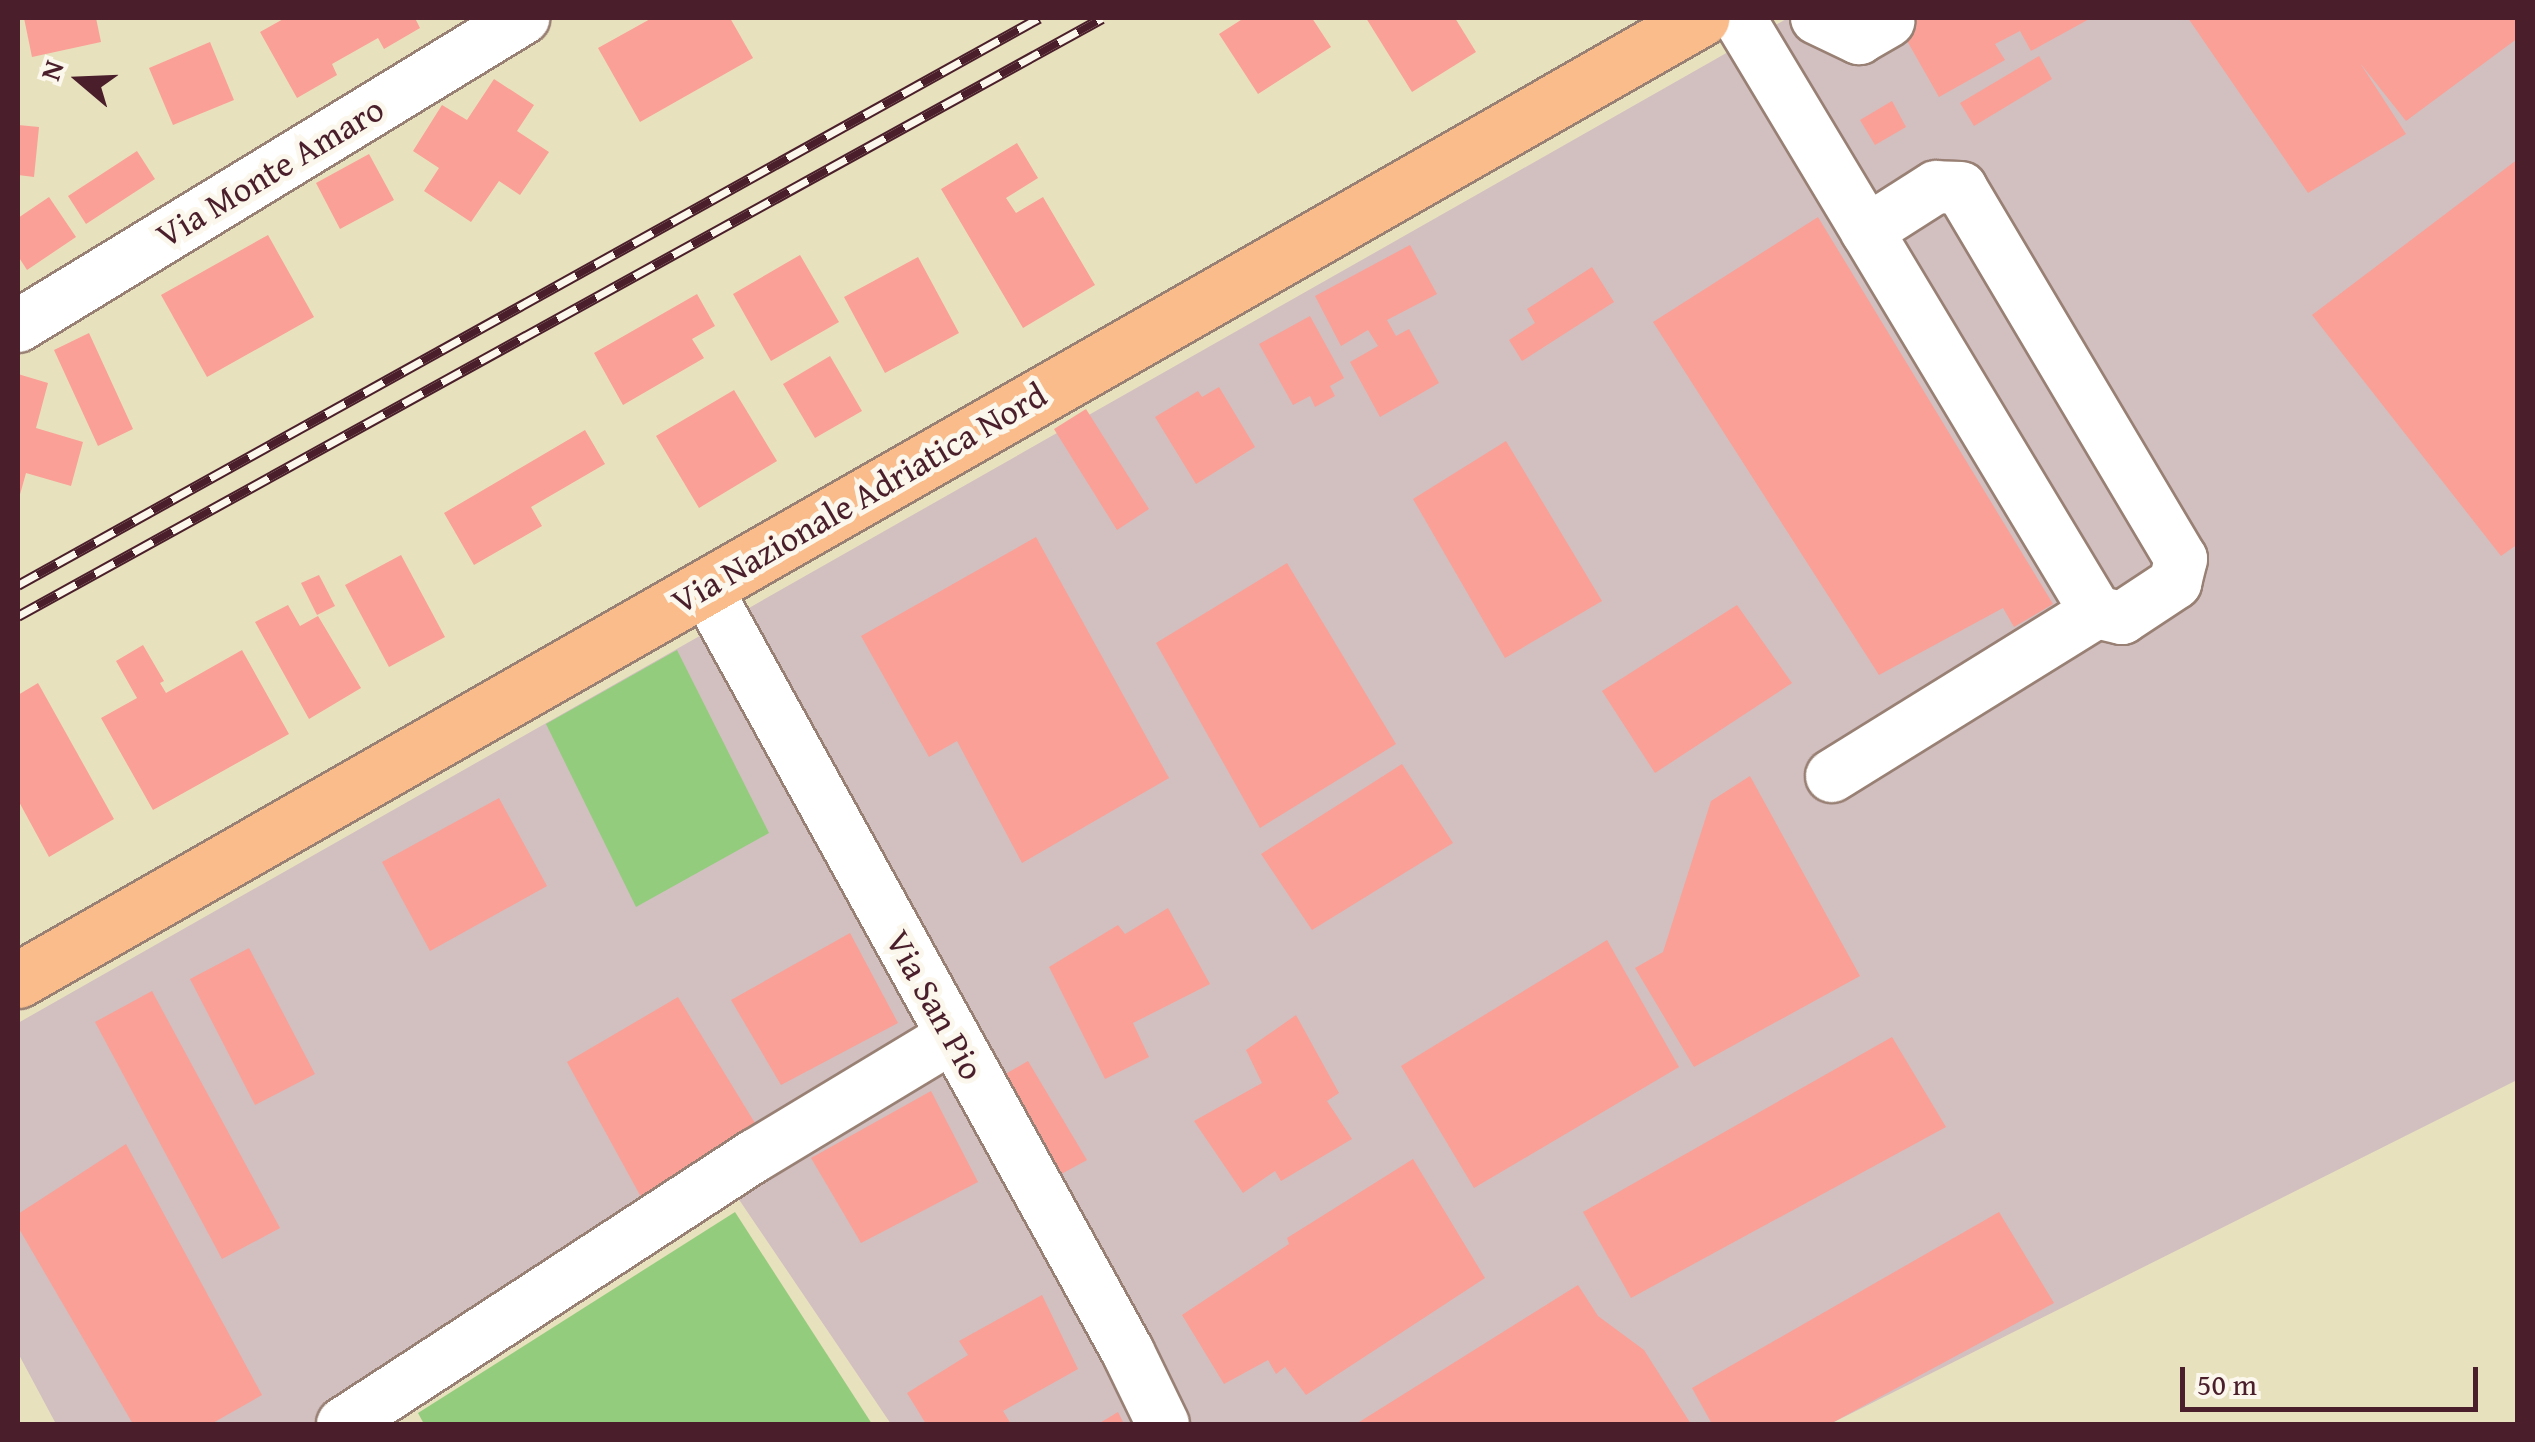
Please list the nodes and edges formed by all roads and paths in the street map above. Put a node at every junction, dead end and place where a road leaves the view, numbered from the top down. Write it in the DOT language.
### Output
graph roads {
  1 [pos="1700,18"];
  2 [pos="1739,18"];
  3 [pos="1818,18"];
  4 [pos="517,19"];
  5 [pos="1888,22"];
  6 [pos="1868,230"];
  7 [pos="18,326"];
  8 [pos="705,587"];
  9 [pos="2096,612"];
  10 [pos="1832,776"];
  11 [pos="18,980"];
  12 [pos="953,1036"];
  13 [pos="342,1424"];
  14 [pos="1163,1424"];
  1 -- 8 [label="main road, Via Nazionale Adriatica Nord"];
  2 -- 6 [label="street"];
  3 -- 5 [label="street"];
  4 -- 7 [label="street, Via Monte Amaro"];
  6 -- 9 [label="street"];
  6 -- 9 [label="street"];
  8 -- 11 [label="main road, Via Nazionale Adriatica Nord"];
  8 -- 12 [label="street, Via San Pio"];
  9 -- 10 [label="street"];
  12 -- 13 [label="street"];
  12 -- 14 [label="street, Via San Pio"];
}
